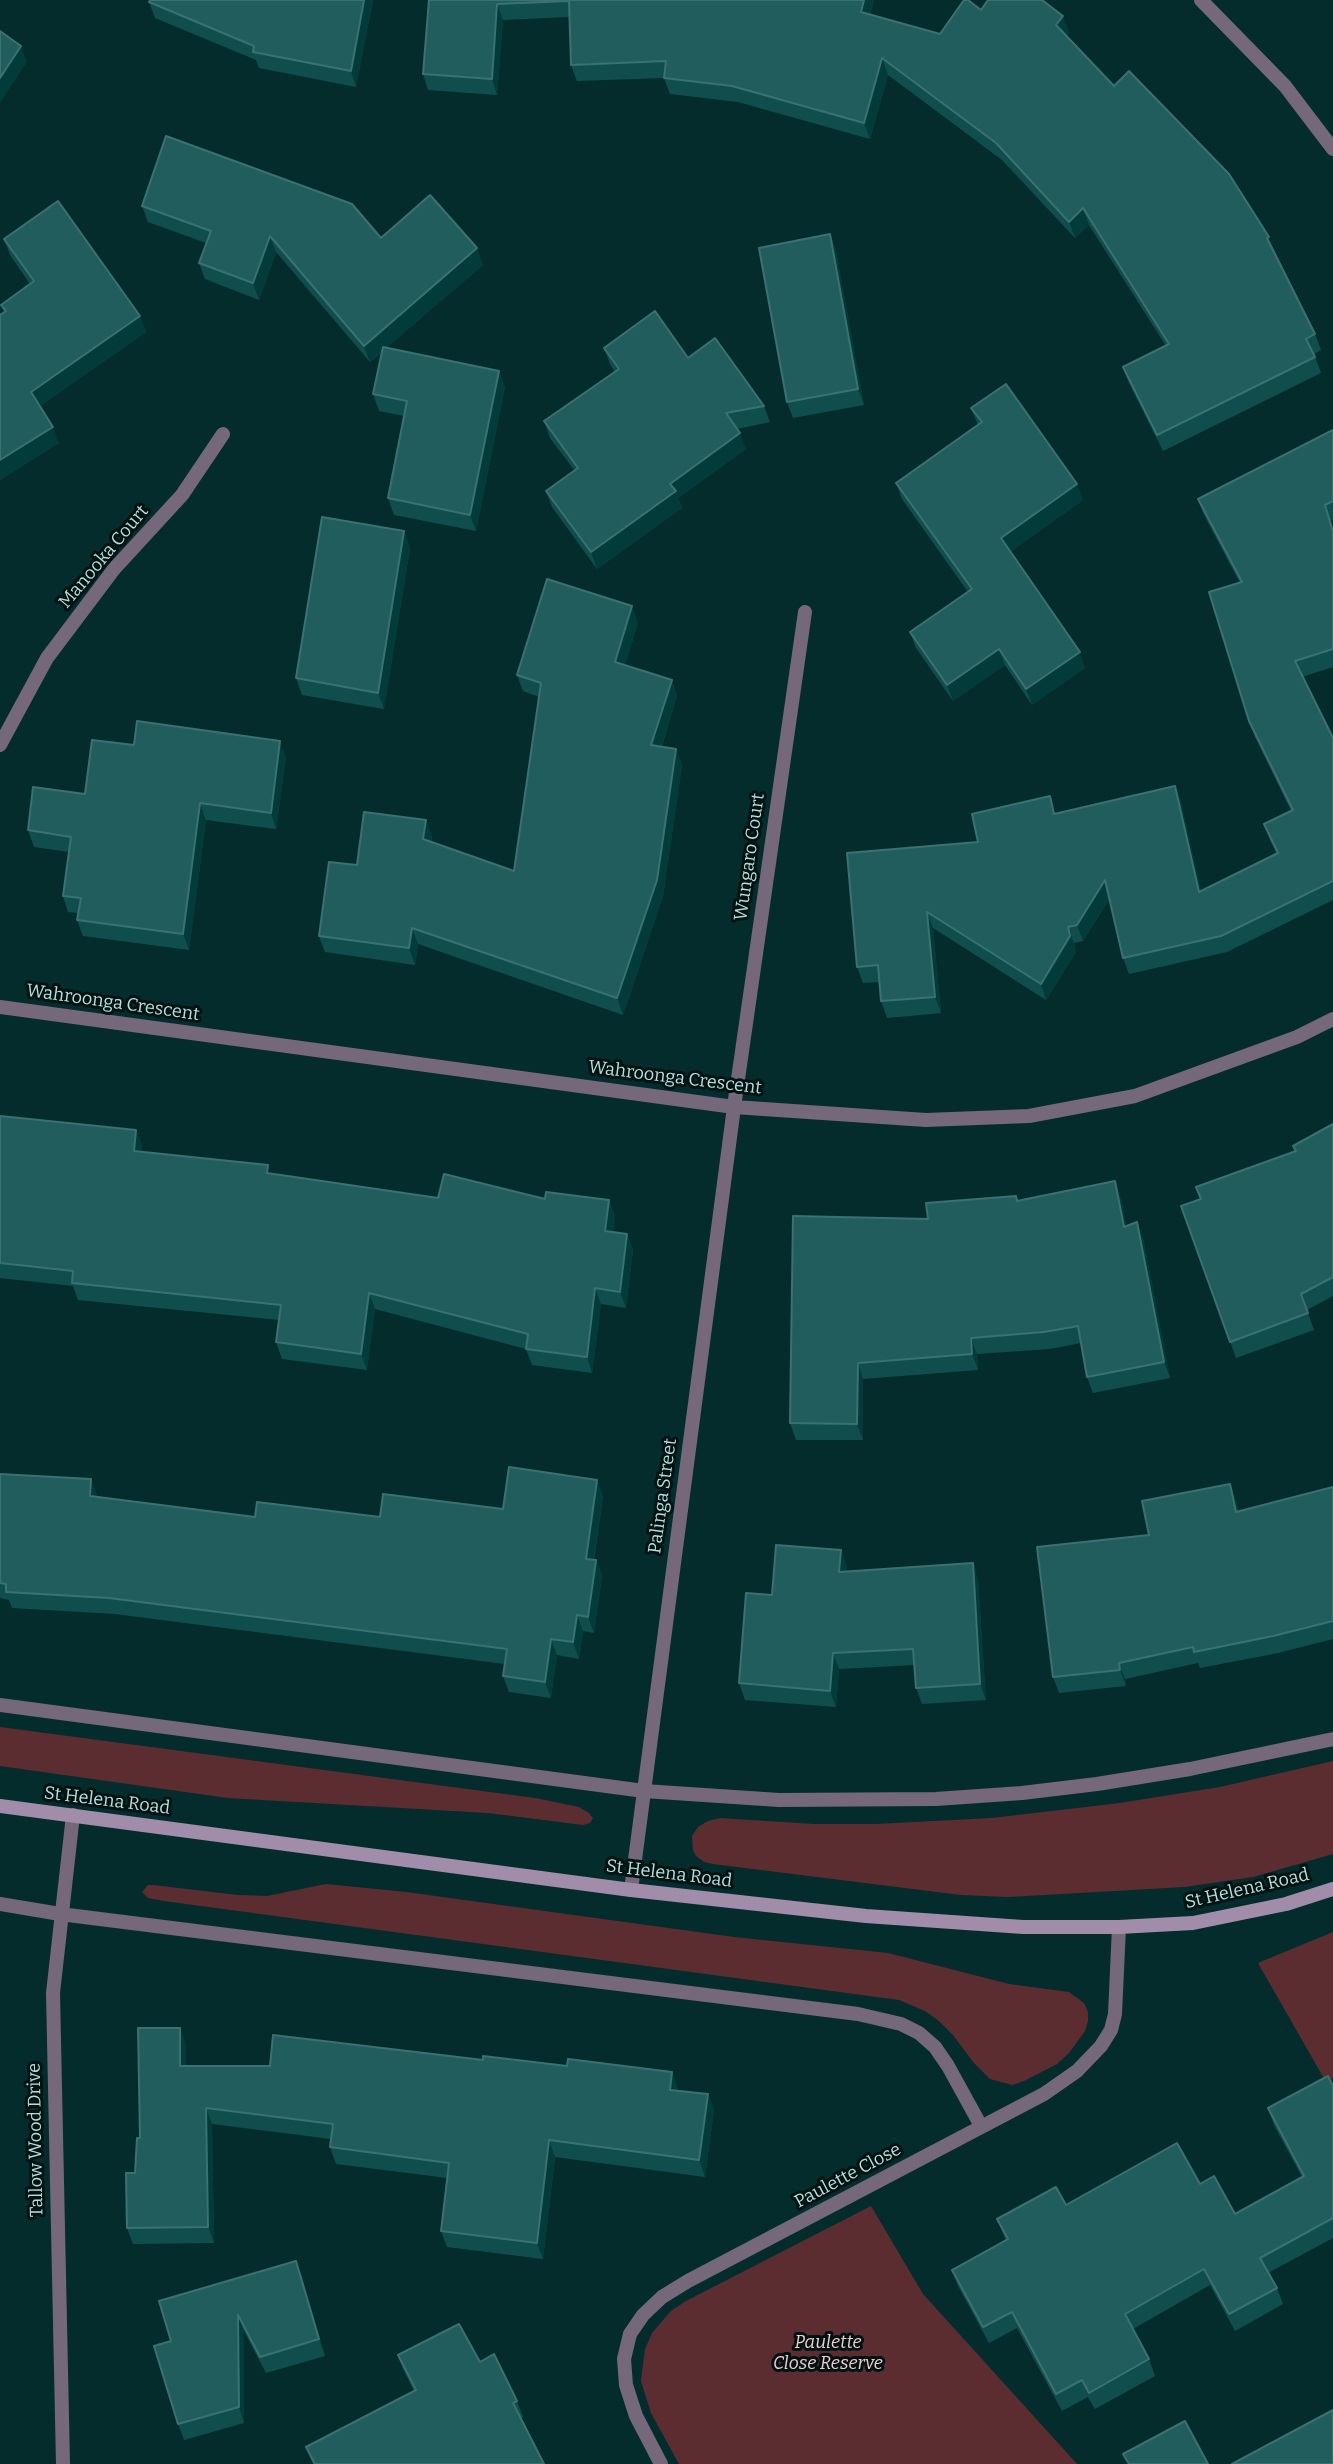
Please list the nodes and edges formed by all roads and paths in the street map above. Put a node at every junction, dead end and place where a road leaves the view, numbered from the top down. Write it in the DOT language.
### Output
graph roads {
  1 [pos="1201,0"];
  2 [pos="1333,149"];
  3 [pos="223,434"];
  4 [pos="805,612"];
  5 [pos="0,745"];
  6 [pos="0,1007"];
  7 [pos="1333,1019"];
  8 [pos="734,1107"];
  9 [pos="0,1705"];
  10 [pos="1333,1739"];
  11 [pos="644,1791"];
  12 [pos="0,1806"];
  13 [pos="73,1815"];
  14 [pos="1333,1889"];
  15 [pos="631,1890"];
  16 [pos="0,1903"];
  17 [pos="60,1914"];
  18 [pos="1119,1927"];
  19 [pos="981,2126"];
  20 [pos="63,2464"];
  21 [pos="661,2464"];
  1 -- 2 [label="street"];
  3 -- 5 [label="street, Manooka Court"];
  4 -- 8 [label="street, Wungaro Court"];
  6 -- 8 [label="street, Wahroonga Crescent"];
  7 -- 8 [label="street, Wahroonga Crescent"];
  8 -- 11 [label="street, Palinga Street"];
  9 -- 11 [label="street"];
  10 -- 11 [label="street"];
  11 -- 15 [label="street, Palinga Street"];
  12 -- 13 [label="main road, St Helena Road"];
  13 -- 15 [label="main road, St Helena Road"];
  13 -- 17 [label="street, Tallow Wood Drive"];
  14 -- 18 [label="main road, St Helena Road"];
  15 -- 18 [label="main road, St Helena Road"];
  16 -- 17 [label="street"];
  17 -- 19 [label="street"];
  17 -- 20 [label="street, Tallow Wood Drive"];
  18 -- 19 [label="street, Paulette Close"];
  19 -- 21 [label="street, Paulette Close"];
}
